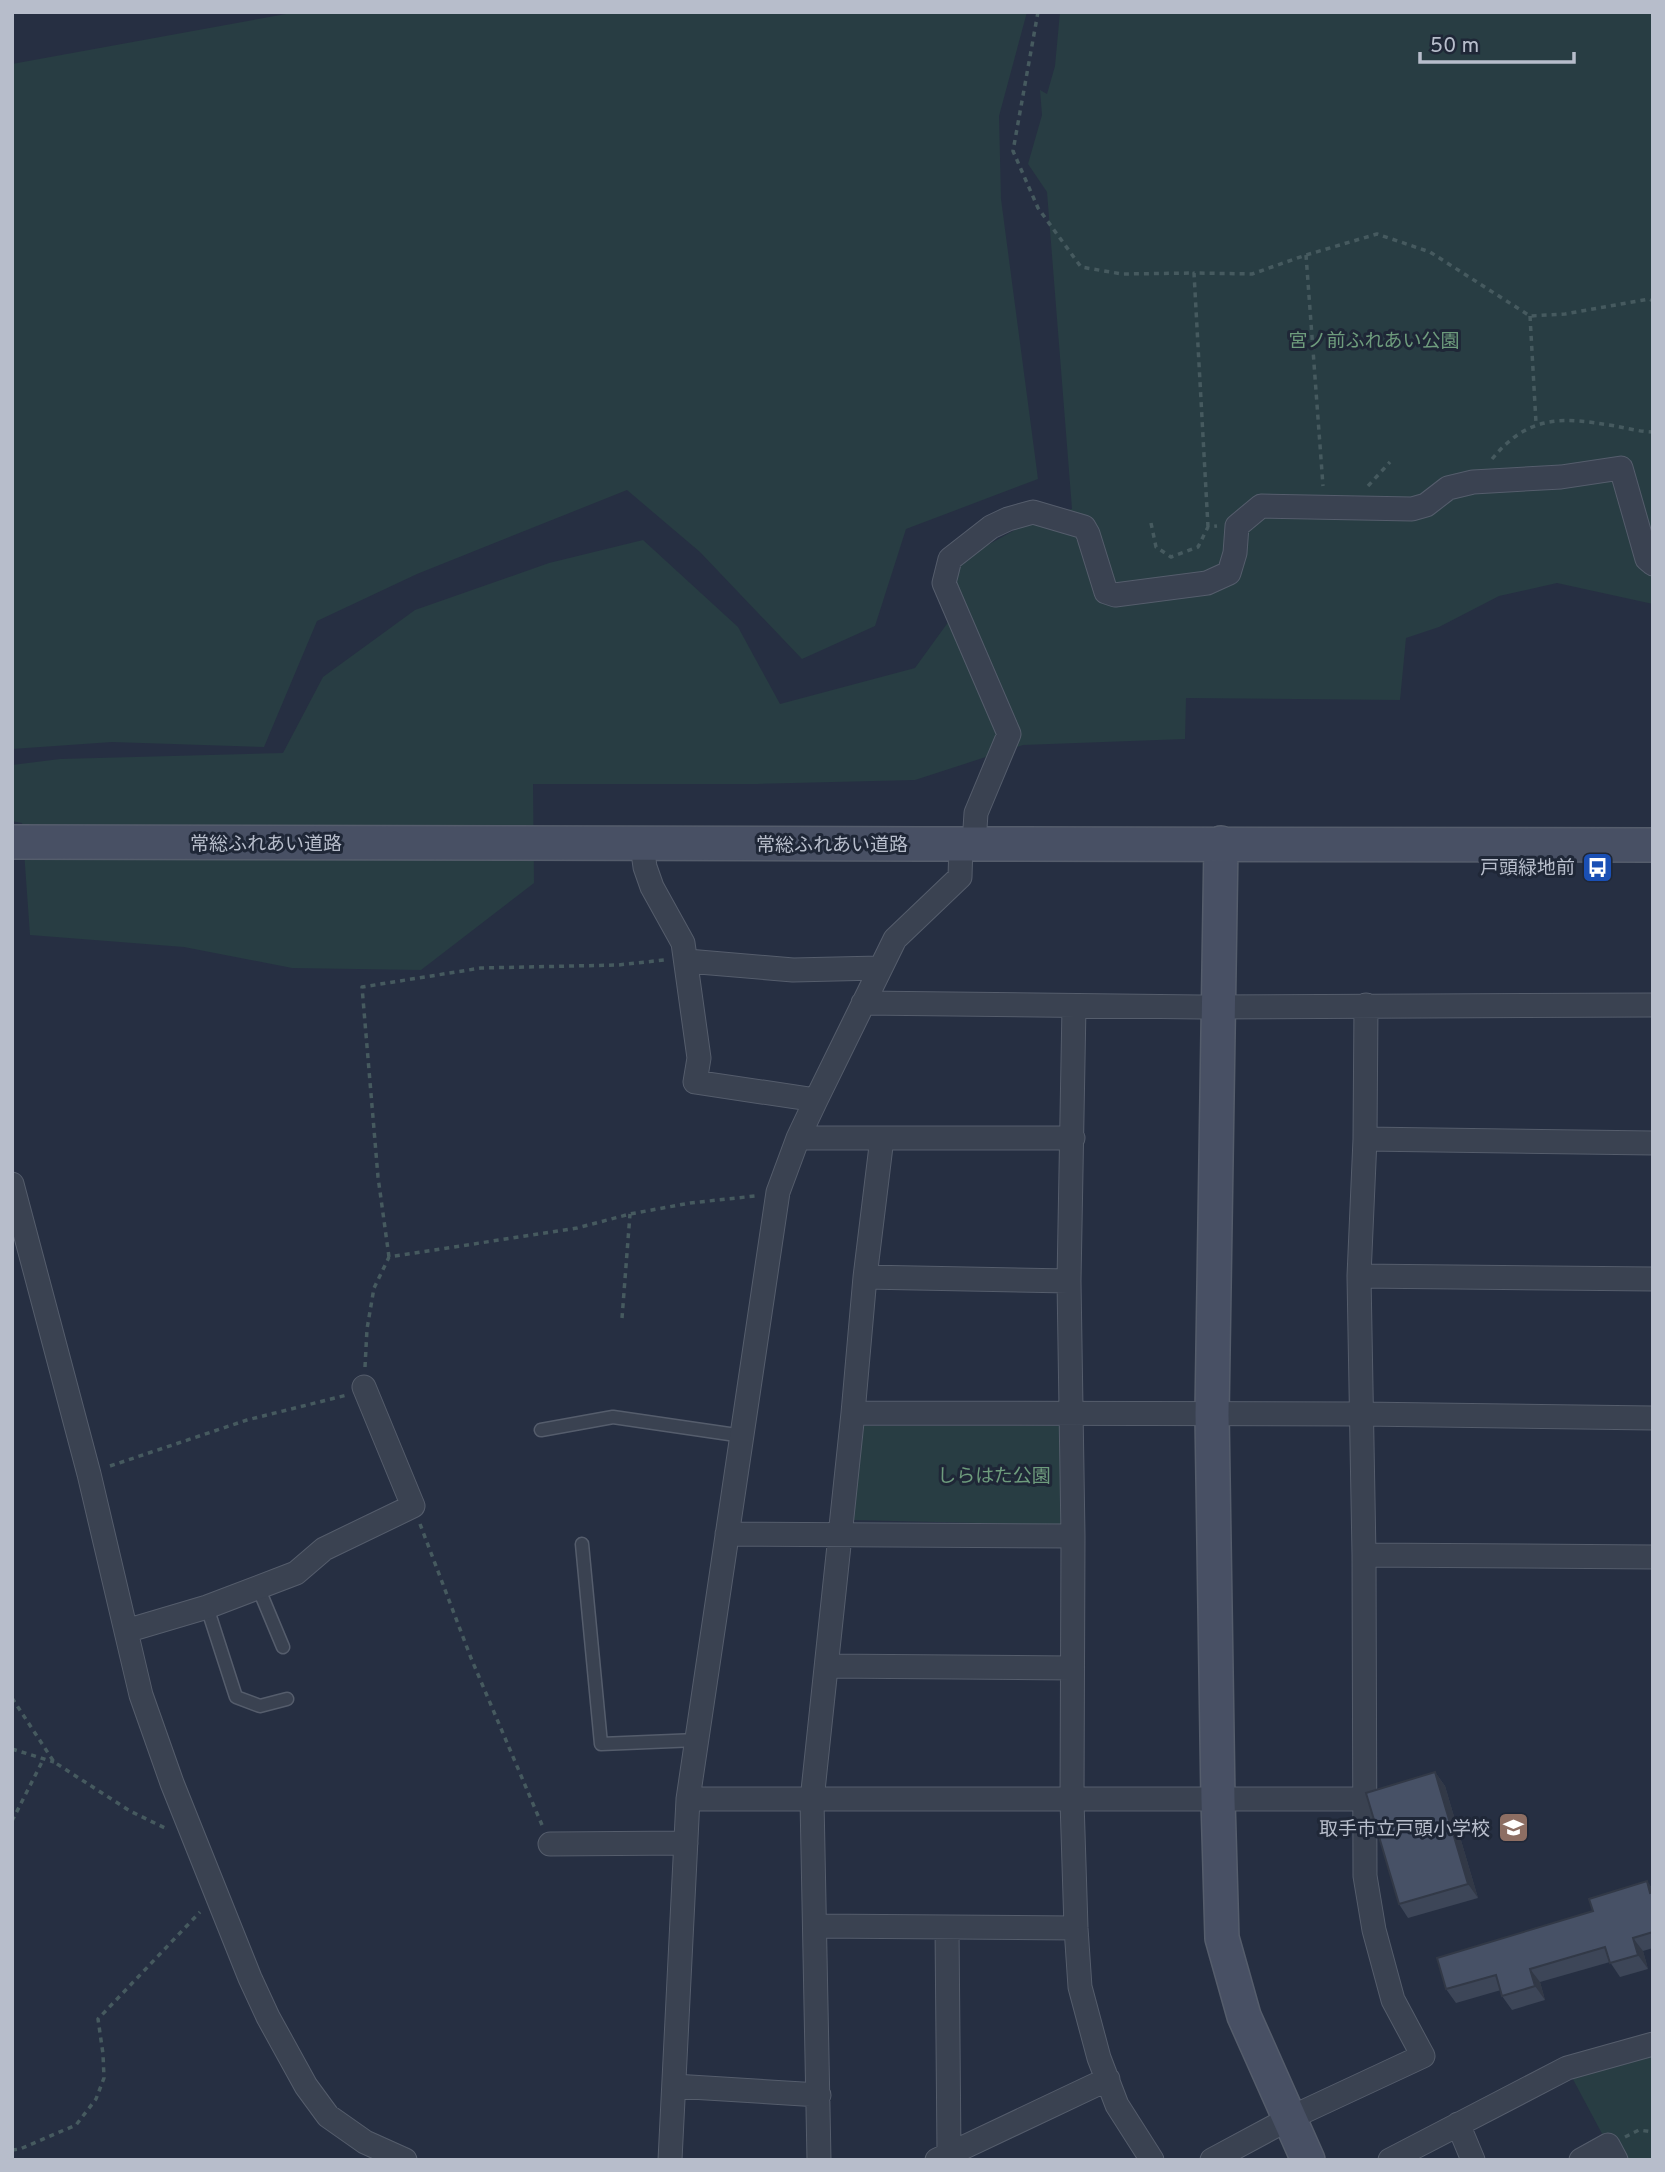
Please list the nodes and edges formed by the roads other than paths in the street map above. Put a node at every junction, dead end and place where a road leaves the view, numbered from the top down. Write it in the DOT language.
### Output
graph roads {
  1 [pos="1653,564"];
  2 [pos="12,842"];
  3 [pos="1221,843"];
  4 [pos="968,844"];
  5 [pos="642,845"];
  6 [pos="1653,845"];
  7 [pos="687,961"];
  8 [pos="879,968"];
  9 [pos="863,1003"];
  10 [pos="1366,1005"];
  11 [pos="1653,1005"];
  12 [pos="1074,1006"];
  13 [pos="1219,1006"];
  14 [pos="816,1100"];
  15 [pos="1073,1138"];
  16 [pos="798,1139"];
  17 [pos="882,1139"];
  18 [pos="1365,1139"];
  19 [pos="1653,1143"];
  20 [pos="12,1184"];
  21 [pos="1359,1276"];
  22 [pos="865,1278"];
  23 [pos="1653,1279"];
  24 [pos="1069,1280"];
  25 [pos="364,1387"];
  26 [pos="853,1413"];
  27 [pos="1072,1413"];
  28 [pos="1212,1414"];
  29 [pos="1362,1414"];
  30 [pos="1653,1418"];
  31 [pos="541,1430"];
  32 [pos="743,1436"];
  33 [pos="727,1534"];
  34 [pos="841,1536"];
  35 [pos="1073,1536"];
  36 [pos="582,1544"];
  37 [pos="1364,1555"];
  38 [pos="1653,1556"];
  39 [pos="258,1587"];
  40 [pos="206,1607"];
  41 [pos="126,1631"];
  42 [pos="283,1647"];
  43 [pos="827,1666"];
  44 [pos="1072,1668"];
  45 [pos="287,1699"];
  46 [pos="697,1740"];
  47 [pos="688,1799"];
  48 [pos="1364,1799"];
  49 [pos="812,1800"];
  50 [pos="1217,1800"];
  51 [pos="1072,1801"];
  52 [pos="686,1843"];
  53 [pos="550,1844"];
  54 [pos="816,1926"];
  55 [pos="947,1927"];
  56 [pos="1076,1928"];
  57 [pos="1653,2044"];
  58 [pos="1108,2079"];
  59 [pos="674,2086"];
  60 [pos="819,2095"];
  61 [pos="1290,2118"];
  62 [pos="1458,2124"];
  63 [pos="1612,2152"];
  64 [pos="943,2157"];
  65 [pos="405,2160"];
  66 [pos="670,2160"];
  67 [pos="819,2160"];
  68 [pos="1152,2160"];
  69 [pos="1212,2160"];
  70 [pos="1308,2160"];
  71 [pos="1390,2160"];
  72 [pos="1473,2160"];
  73 [pos="1581,2160"];
  1 -- 4 [label="street"];
  2 -- 5 [label="street, 常総ふれあい道路"];
  3 -- 4 [label="street, 常総ふれあい道路"];
  3 -- 6 [label="street, 常総ふれあい道路"];
  3 -- 13 [label="street"];
  4 -- 5 [label="street, 常総ふれあい道路"];
  4 -- 8 [label="street"];
  5 -- 7 [label="street"];
  7 -- 8 [label="street"];
  7 -- 14 [label="street"];
  8 -- 9 [label="street"];
  9 -- 12 [label="street"];
  9 -- 14 [label="street"];
  10 -- 11 [label="street"];
  10 -- 13 [label="street"];
  10 -- 18 [label="street"];
  12 -- 13 [label="street"];
  12 -- 15 [label="street"];
  13 -- 28 [label="street"];
  14 -- 16 [label="street"];
  15 -- 17 [label="street"];
  15 -- 24 [label="street"];
  16 -- 17 [label="street"];
  16 -- 32 [label="street"];
  17 -- 22 [label="street"];
  18 -- 19 [label="street"];
  18 -- 21 [label="street"];
  20 -- 41 [label="street"];
  21 -- 23 [label="street"];
  21 -- 29 [label="street"];
  22 -- 24 [label="street"];
  22 -- 26 [label="street"];
  24 -- 27 [label="street"];
  25 -- 39 [label="street"];
  26 -- 27 [label="street"];
  26 -- 34 [label="street"];
  27 -- 28 [label="street"];
  27 -- 35 [label="street"];
  28 -- 29 [label="street"];
  28 -- 50 [label="street"];
  29 -- 30 [label="street"];
  29 -- 37 [label="street"];
  31 -- 32 [label="lane"];
  32 -- 33 [label="street"];
  33 -- 34 [label="street"];
  33 -- 46 [label="street"];
  34 -- 35 [label="street"];
  34 -- 43 [label="street"];
  35 -- 44 [label="street"];
  36 -- 46 [label="lane"];
  37 -- 38 [label="street"];
  37 -- 48 [label="street"];
  39 -- 40 [label="street"];
  39 -- 42 [label="lane"];
  40 -- 41 [label="street"];
  40 -- 45 [label="lane"];
  41 -- 65 [label="street"];
  43 -- 44 [label="street"];
  43 -- 49 [label="street"];
  44 -- 51 [label="street"];
  46 -- 47 [label="street"];
  47 -- 49 [label="street"];
  47 -- 52 [label="street"];
  48 -- 50 [label="street"];
  48 -- 61 [label="street"];
  49 -- 51 [label="street"];
  49 -- 54 [label="street"];
  50 -- 51 [label="street"];
  50 -- 61 [label="street"];
  51 -- 56 [label="street"];
  52 -- 53 [label="street"];
  52 -- 59 [label="street"];
  54 -- 55 [label="street"];
  54 -- 60 [label="street"];
  55 -- 56 [label="street"];
  55 -- 64 [label="street"];
  56 -- 58 [label="street"];
  57 -- 62 [label="street"];
  58 -- 64 [label="street"];
  58 -- 68 [label="street"];
  59 -- 60 [label="street"];
  59 -- 66 [label="street"];
  60 -- 67 [label="street"];
  61 -- 69 [label="street"];
  61 -- 70 [label="street"];
  62 -- 71 [label="street"];
  62 -- 72 [label="street"];
  63 -- 73 [label="street"];
}
